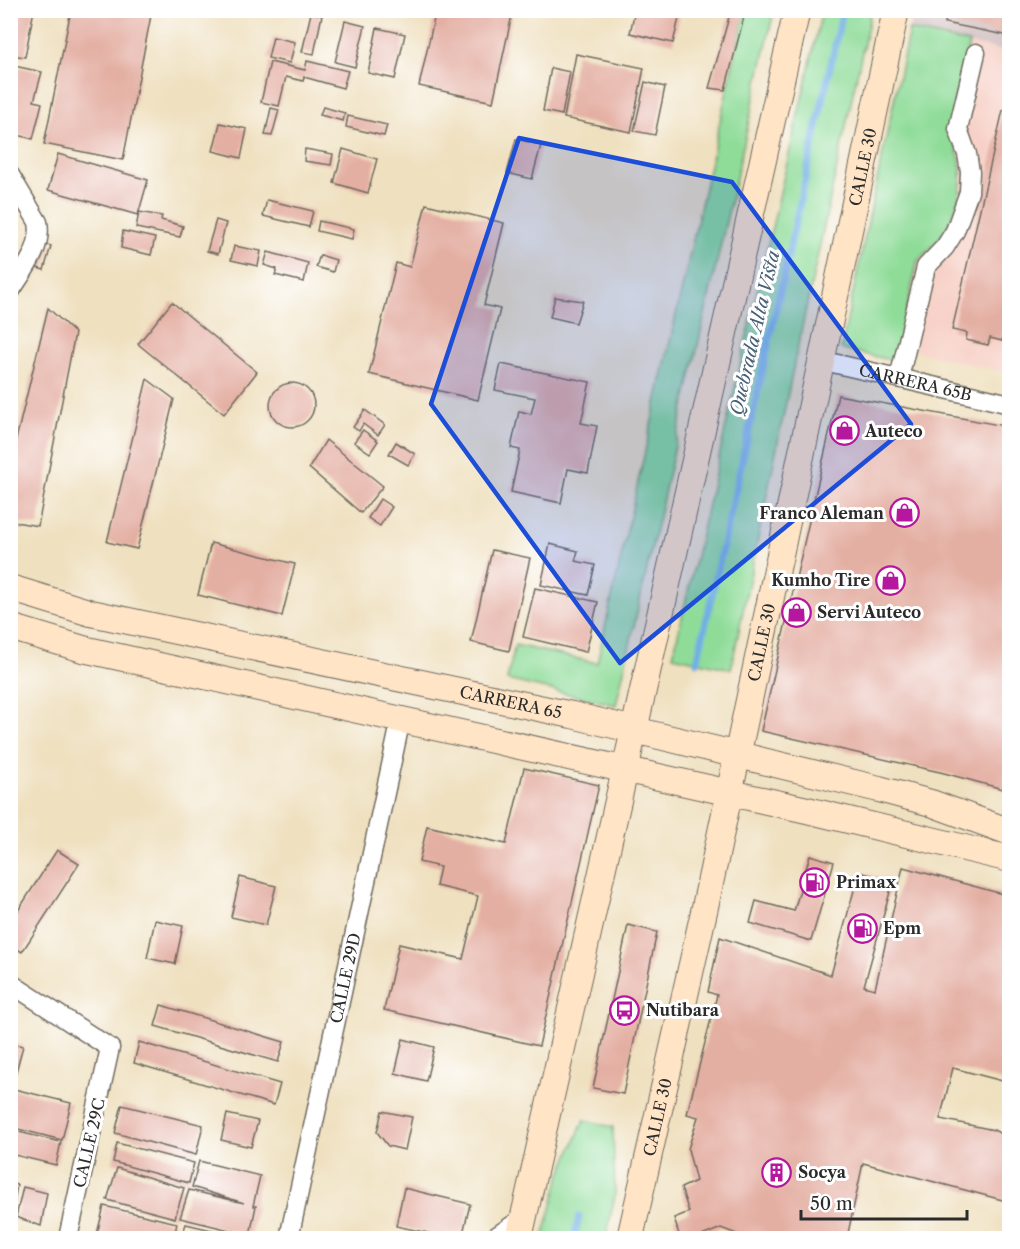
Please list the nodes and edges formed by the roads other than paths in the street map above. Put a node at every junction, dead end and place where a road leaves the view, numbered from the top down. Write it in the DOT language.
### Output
graph roads {
  1 [pos="797,10"];
  2 [pos="896,10"];
  3 [pos="976,53"];
  4 [pos="10,175"];
  5 [pos="10,292"];
  6 [pos="820,360"];
  7 [pos="899,378"];
  8 [pos="1010,404"];
  9 [pos="10,588"];
  10 [pos="10,627"];
  11 [pos="401,719"];
  12 [pos="634,730"];
  13 [pos="737,755"];
  14 [pos="625,770"];
  15 [pos="729,793"];
  16 [pos="1010,832"];
  17 [pos="1010,859"];
  18 [pos="10,983"];
  19 [pos="521,1228"];
  20 [pos="68,1239"];
  21 [pos="289,1239"];
  22 [pos="494,1239"];
  23 [pos="630,1239"];
  1 -- 12 [label="main road"];
  2 -- 6 [label="main road, CALLE 30"];
  3 -- 7 [label="street"];
  4 -- 5 [label="street"];
  6 -- 7 [label="street, CARRERA 65B"];
  6 -- 13 [label="main road, CALLE 30"];
  7 -- 8 [label="street, CARRERA 65B"];
  9 -- 12 [label="main road, CARRERA 65"];
  10 -- 11 [label="main road"];
  11 -- 14 [label="main road"];
  11 -- 21 [label="street, CALLE 29D"];
  12 -- 13 [label="main road, CARRERA 65"];
  12 -- 14 [label="main road"];
  13 -- 15 [label="main road, CALLE 30"];
  13 -- 16 [label="main road, CARRERA 65"];
  14 -- 15 [label="main road"];
  14 -- 19 [label="main road"];
  15 -- 17 [label="main road"];
  15 -- 23 [label="main road, CALLE 30"];
  18 -- 20 [label="street, CALLE 29C"];
  19 -- 22 [label="street"];
}
